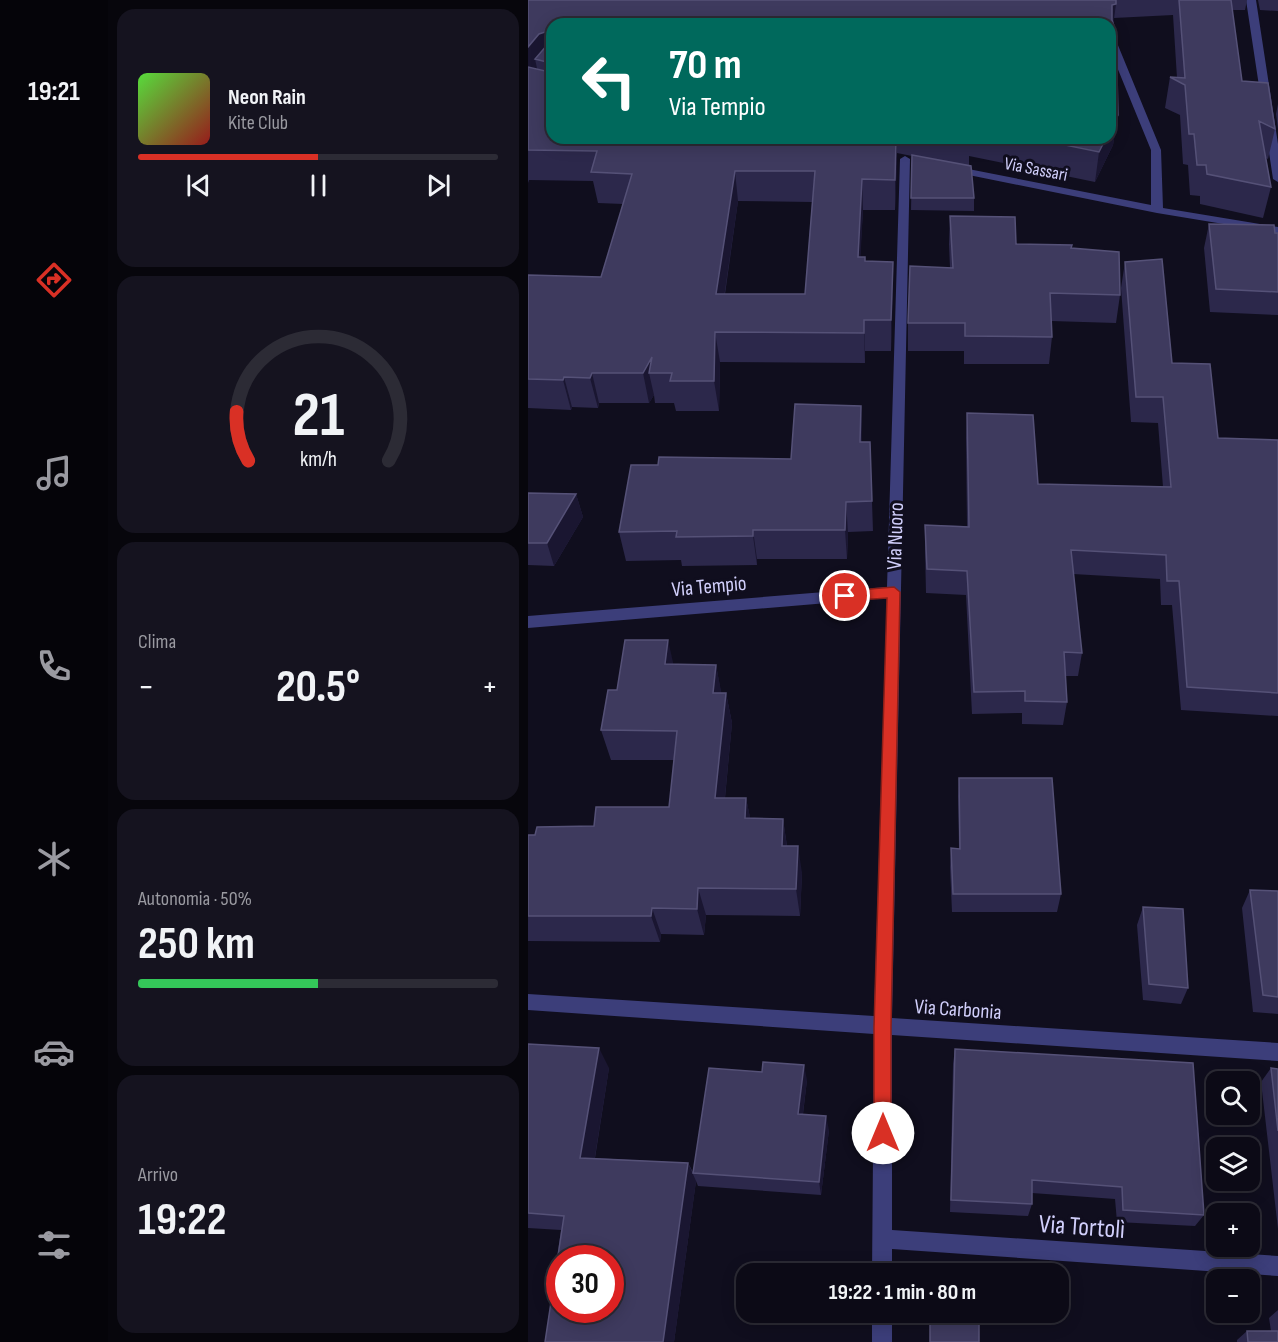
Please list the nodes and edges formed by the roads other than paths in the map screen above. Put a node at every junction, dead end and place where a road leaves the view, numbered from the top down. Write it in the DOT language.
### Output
graph roads {
  1 [pos="1251,0"];
  2 [pos="1116,53"];
  3 [pos="905,159"];
  4 [pos="940,166"];
  5 [pos="1278,179"];
  6 [pos="1157,210"];
  7 [pos="1278,230"];
  8 [pos="894,592"];
  9 [pos="528,622"];
  10 [pos="528,1002"];
  11 [pos="883,1027"];
  12 [pos="1278,1052"];
  13 [pos="883,1239"];
  14 [pos="882,1263"];
  15 [pos="1278,1266"];
  16 [pos="882,1323"];
  17 [pos="882,1342"];
  1 -- 5 [label="street"];
  2 -- 6 [label="street"];
  3 -- 8 [label="street, Via Nuoro"];
  4 -- 6 [label="street, Via Sassari"];
  6 -- 7 [label="street, Via Sassari"];
  8 -- 9 [label="street, Via Tempio"];
  8 -- 11 [label="street, Via Nuoro"];
  10 -- 11 [label="street, Via Carbonia"];
  11 -- 12 [label="street, Via Carbonia"];
  11 -- 13 [label="street, Via Nuoro"];
  13 -- 14 [label="street, Via Nuoro"];
  13 -- 15 [label="street, Via Tortolì"];
  16 -- 17 [label="street"];
}
